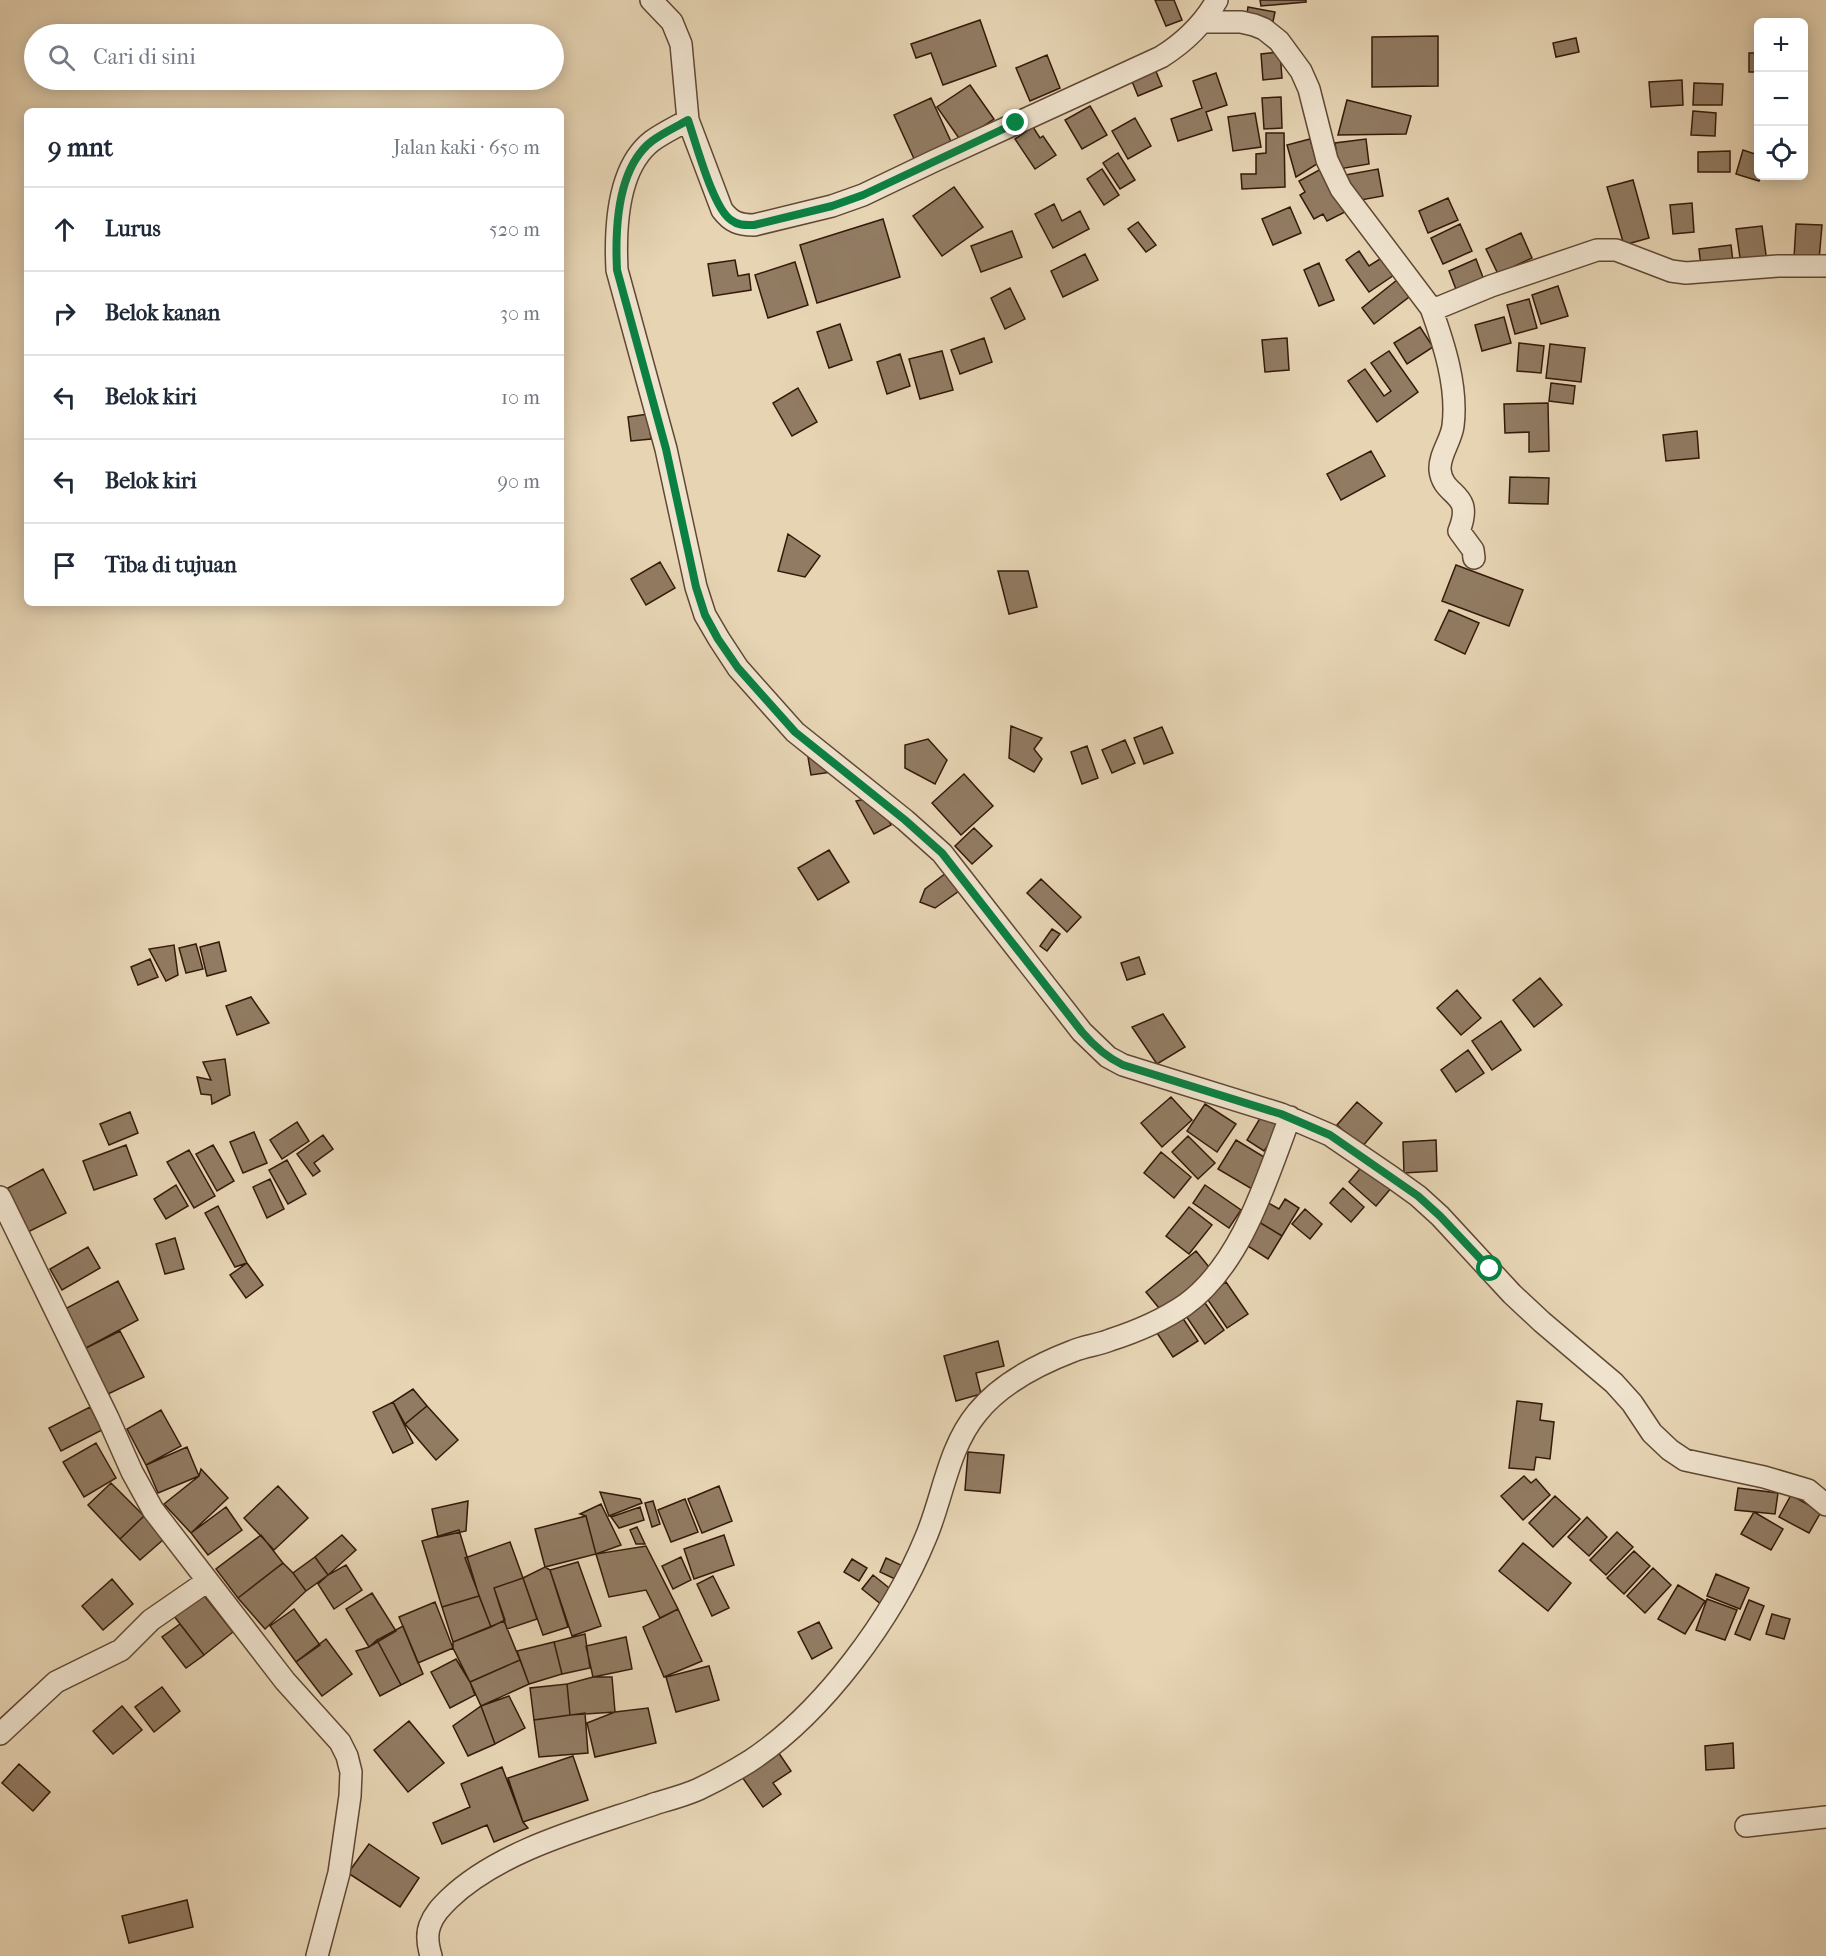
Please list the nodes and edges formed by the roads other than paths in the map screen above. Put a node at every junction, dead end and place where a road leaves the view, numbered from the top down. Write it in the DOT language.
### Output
graph roads {
  1 [pos="651,0"];
  2 [pos="1217,0"];
  3 [pos="1203,22"];
  4 [pos="688,120"];
  5 [pos="1826,266"];
  6 [pos="1431,308"];
  7 [pos="1474,558"];
  8 [pos="1290,1117"];
  9 [pos="0,1197"];
  10 [pos="1826,1504"];
  11 [pos="206,1582"];
  12 [pos="0,1734"];
  13 [pos="1826,1817"];
  14 [pos="1746,1826"];
  15 [pos="316,1956"];
  16 [pos="431,1956"];
  1 -- 4 [label="street"];
  2 -- 3 [label="street"];
  3 -- 4 [label="street"];
  3 -- 6 [label="street"];
  4 -- 8 [label="street"];
  5 -- 6 [label="street"];
  6 -- 7 [label="street"];
  8 -- 10 [label="street"];
  8 -- 16 [label="street"];
  9 -- 11 [label="street"];
  11 -- 12 [label="street"];
  11 -- 15 [label="street"];
  13 -- 14 [label="street"];
}
